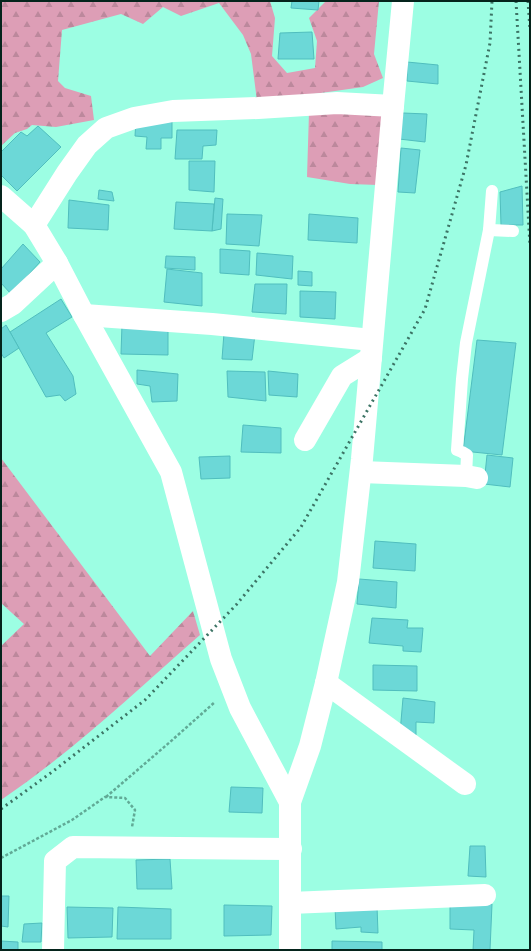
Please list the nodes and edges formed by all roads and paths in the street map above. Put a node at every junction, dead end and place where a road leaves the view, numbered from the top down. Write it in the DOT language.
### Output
graph roads {
  1 [pos="403,1"];
  2 [pos="393,106"];
  3 [pos="492,191"];
  4 [pos="1,196"];
  5 [pos="34,225"];
  6 [pos="489,230"];
  7 [pos="512,231"];
  8 [pos="56,263"];
  9 [pos="1,311"];
  10 [pos="84,315"];
  11 [pos="371,349"];
  12 [pos="305,440"];
  13 [pos="361,466"];
  14 [pos="472,477"];
  15 [pos="326,683"];
  16 [pos="231,686"];
  17 [pos="465,784"];
  18 [pos="105,797"];
  19 [pos="290,802"];
  20 [pos="129,847"];
  21 [pos="291,849"];
  22 [pos="1,858"];
  23 [pos="486,895"];
  24 [pos="290,903"];
  25 [pos="53,950"];
  26 [pos="290,950"];
  1 -- 2 [label="street"];
  2 -- 5 [label="street"];
  2 -- 11 [label="street"];
  3 -- 6 [label="lane"];
  4 -- 5 [label="street"];
  5 -- 8 [label="street"];
  6 -- 7 [label="lane"];
  6 -- 14 [label="lane"];
  8 -- 9 [label="street"];
  8 -- 10 [label="street"];
  10 -- 11 [label="street"];
  10 -- 16 [label="street"];
  11 -- 12 [label="street"];
  11 -- 13 [label="street"];
  13 -- 14 [label="street"];
  13 -- 15 [label="street"];
  15 -- 17 [label="street"];
  15 -- 19 [label="street"];
  16 -- 18 [label="path"];
  16 -- 19 [label="street"];
  18 -- 20 [label="path"];
  18 -- 22 [label="path"];
  19 -- 21 [label="street"];
  20 -- 21 [label="street"];
  20 -- 25 [label="street"];
  21 -- 24 [label="street"];
  23 -- 24 [label="street"];
  24 -- 26 [label="street"];
}
